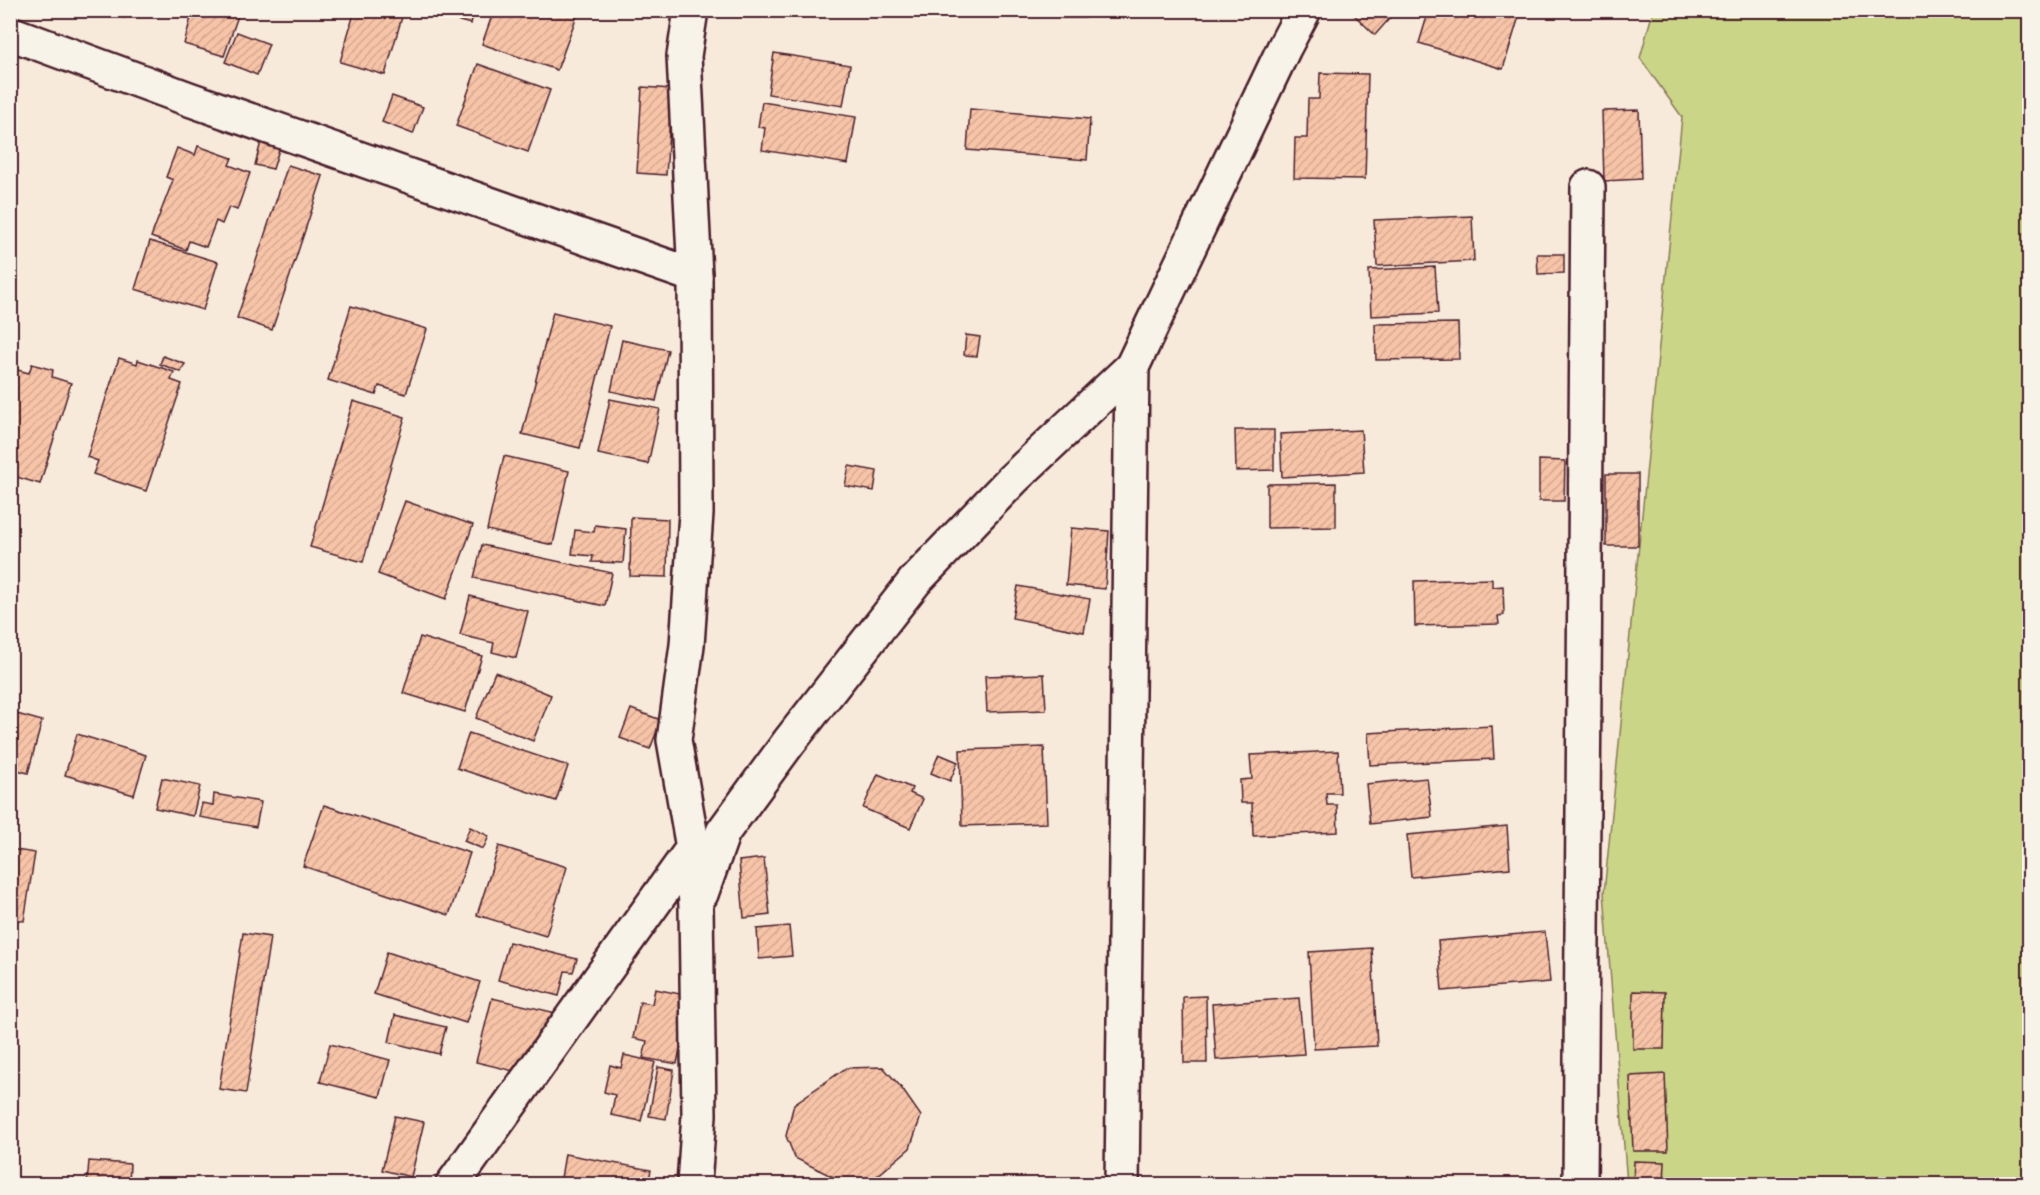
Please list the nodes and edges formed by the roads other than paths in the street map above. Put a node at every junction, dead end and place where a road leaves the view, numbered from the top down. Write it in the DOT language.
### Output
graph roads {
  1 [pos="691,10"];
  2 [pos="1304,10"];
  3 [pos="10,33"];
  4 [pos="1588,187"];
  5 [pos="694,276"];
  6 [pos="1132,367"];
  7 [pos="693,848"];
  8 [pos="696,907"];
  9 [pos="453,1185"];
  10 [pos="694,1185"];
  11 [pos="1122,1185"];
  12 [pos="1580,1185"];
  1 -- 5 [label="street"];
  2 -- 6 [label="street"];
  3 -- 5 [label="street"];
  4 -- 12 [label="street"];
  5 -- 7 [label="street"];
  6 -- 8 [label="street"];
  6 -- 11 [label="street"];
  7 -- 8 [label="street"];
  7 -- 9 [label="street"];
  8 -- 10 [label="street"];
}
